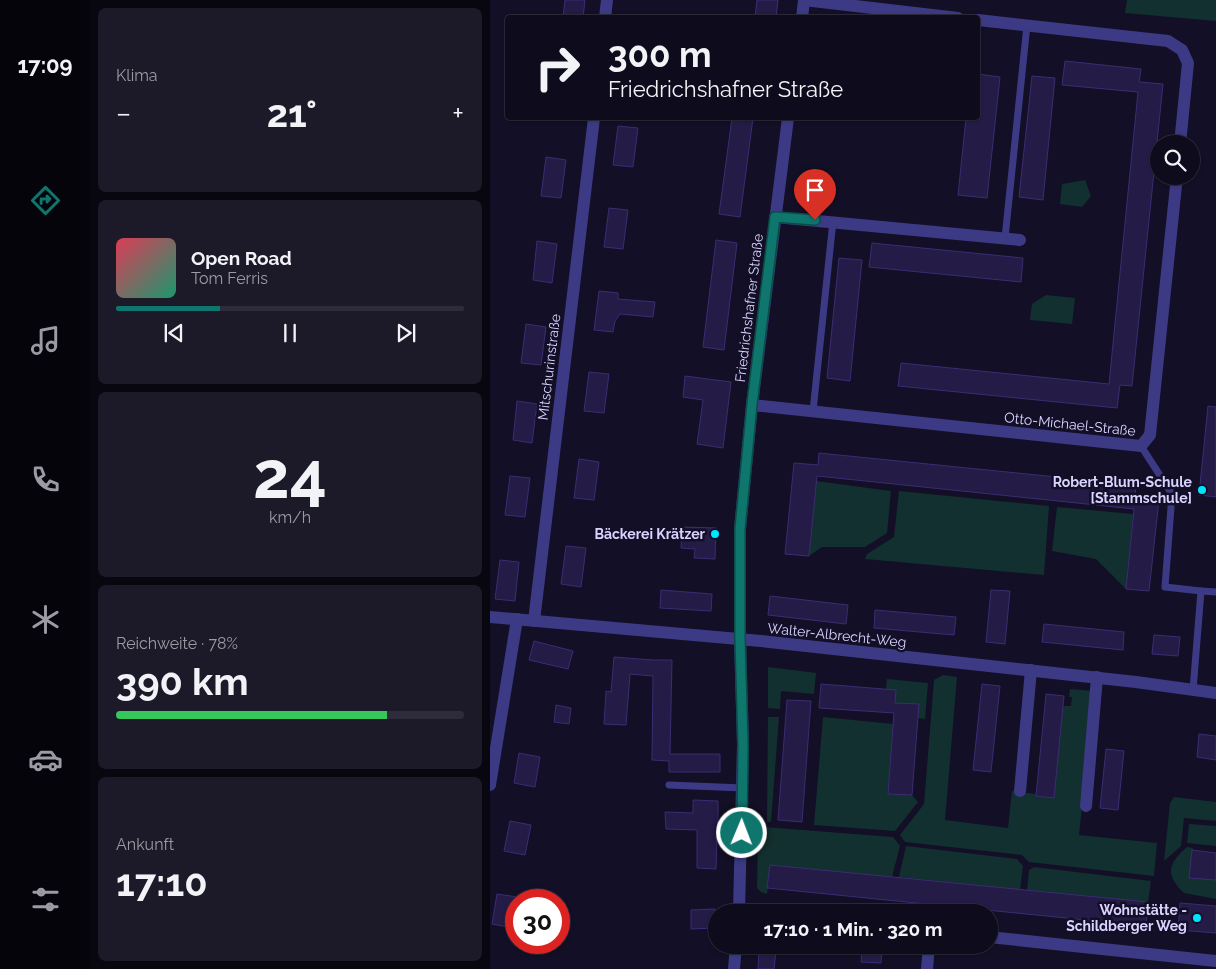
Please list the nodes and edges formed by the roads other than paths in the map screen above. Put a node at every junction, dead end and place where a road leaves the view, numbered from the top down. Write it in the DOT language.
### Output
graph roads {
  1 [pos="607,0"];
  2 [pos="804,0"];
  3 [pos="605,15"];
  4 [pos="802,15"];
  5 [pos="932,15"];
  6 [pos="980,20"];
  7 [pos="1027,25"];
  8 [pos="594,120"];
  9 [pos="788,120"];
  10 [pos="1181,135"];
  11 [pos="1176,185"];
  12 [pos="775,217"];
  13 [pos="834,222"];
  14 [pos="1005,238"];
  15 [pos="1020,240"];
  16 [pos="752,404"];
  17 [pos="813,411"];
  18 [pos="1141,446"];
  19 [pos="1201,590"];
  20 [pos="1216,592"];
  21 [pos="490,617"];
  22 [pos="517,619"];
  23 [pos="534,621"];
  24 [pos="740,639"];
  25 [pos="1031,670"];
  26 [pos="1098,677"];
  27 [pos="1193,690"];
  28 [pos="1216,693"];
  29 [pos="490,785"];
  30 [pos="669,785"];
  31 [pos="742,788"];
  32 [pos="1020,791"];
  33 [pos="1086,806"];
  34 [pos="739,904"];
  35 [pos="998,938"];
  36 [pos="735,954"];
  37 [pos="928,954"];
  38 [pos="1216,961"];
  39 [pos="734,969"];
  40 [pos="927,969"];
  1 -- 3 [label="street"];
  2 -- 4 [label="street"];
  2 -- 5 [label="street"];
  6 -- 7 [label="street"];
  7 -- 10 [label="street"];
  7 -- 14 [label="lane"];
  8 -- 23 [label="street, Mitschurinstraße"];
  9 -- 12 [label="street, Friedrichshafner Straße"];
  11 -- 18 [label="street, Otto-Michael-Straße"];
  12 -- 13 [label="street, Friedrichshafner Straße"];
  12 -- 16 [label="street, Friedrichshafner Straße"];
  13 -- 14 [label="street, Friedrichshafner Straße"];
  13 -- 17 [label="lane"];
  14 -- 15 [label="street, Friedrichshafner Straße"];
  16 -- 17 [label="street, Otto-Michael-Straße"];
  16 -- 24 [label="street, Friedrichshafner Straße"];
  17 -- 18 [label="street, Otto-Michael-Straße"];
  18 -- 19 [label="lane"];
  19 -- 20 [label="lane"];
  19 -- 27 [label="lane"];
  21 -- 22 [label="street, Walter-Albrecht-Weg"];
  22 -- 23 [label="street, Walter-Albrecht-Weg"];
  22 -- 29 [label="street"];
  23 -- 24 [label="street, Walter-Albrecht-Weg"];
  24 -- 25 [label="street, Walter-Albrecht-Weg"];
  24 -- 31 [label="street, Friedrichshafner Straße"];
  25 -- 26 [label="street, Walter-Albrecht-Weg"];
  25 -- 32 [label="street"];
  26 -- 27 [label="street, Walter-Albrecht-Weg"];
  26 -- 33 [label="street"];
  27 -- 28 [label="street, Walter-Albrecht-Weg"];
  30 -- 31 [label="lane"];
  31 -- 34 [label="street, Friedrichshafner Straße"];
  35 -- 38 [label="street"];
  36 -- 39 [label="street"];
  37 -- 40 [label="street"];
}
